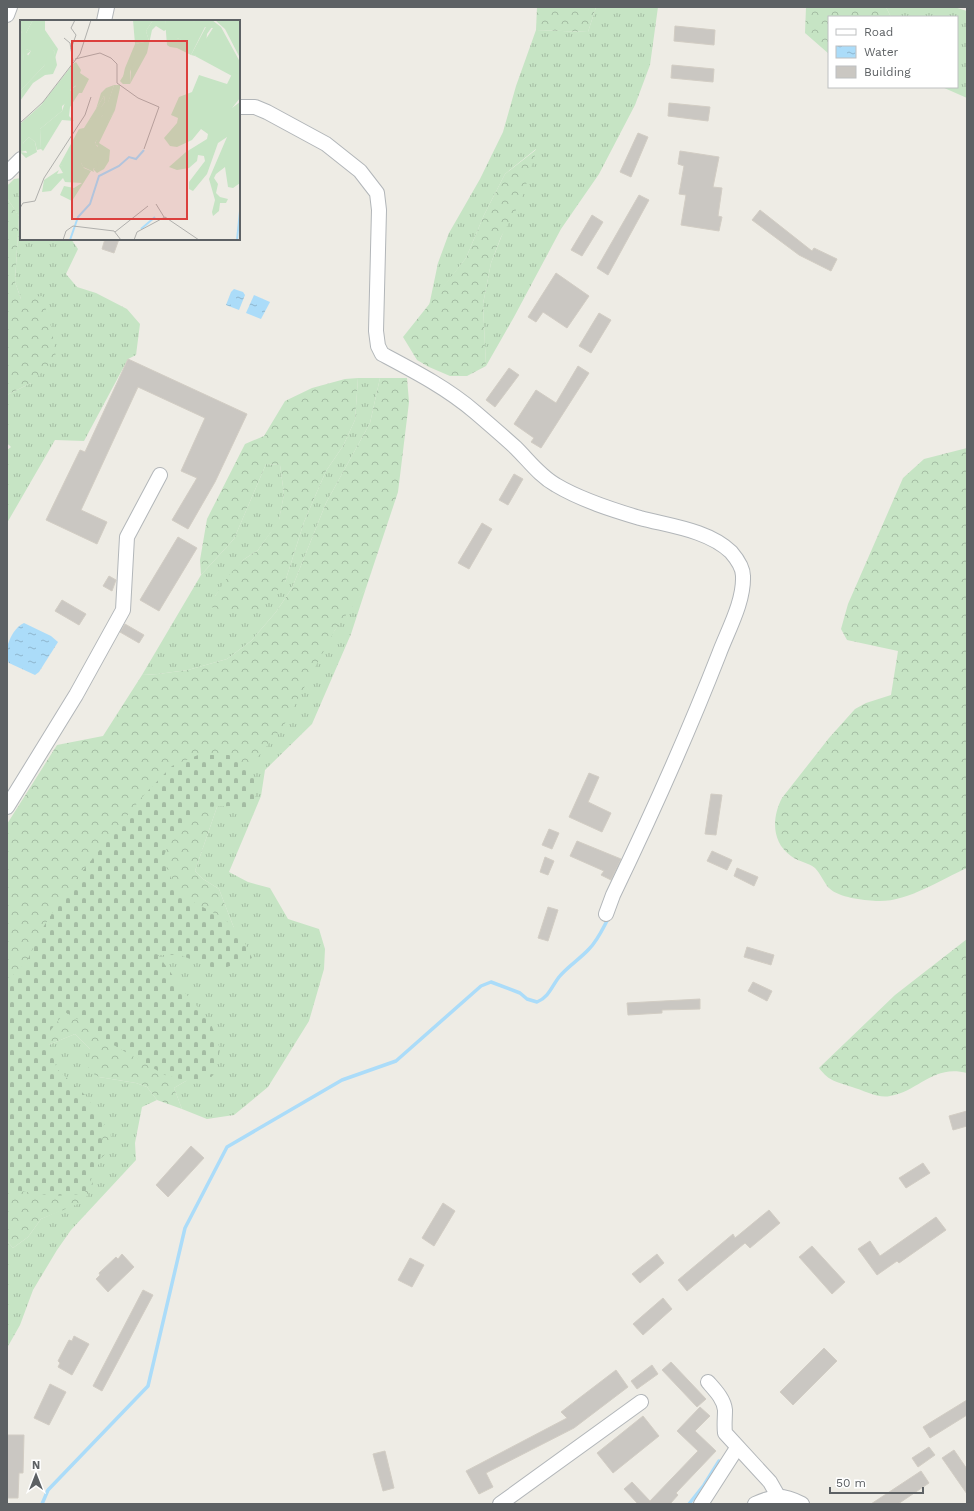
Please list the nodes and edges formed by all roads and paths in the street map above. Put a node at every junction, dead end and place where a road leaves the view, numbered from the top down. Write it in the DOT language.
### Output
graph roads {
  1 [pos="10,7"];
  2 [pos="107,7"];
  3 [pos="7,15"];
  4 [pos="104,20"];
  5 [pos="240,107"];
  6 [pos="20,160"];
  7 [pos="8,168"];
  8 [pos="160,475"];
  9 [pos="7,807"];
  10 [pos="606,914"];
  11 [pos="708,1382"];
  12 [pos="641,1402"];
  13 [pos="737,1448"];
  14 [pos="778,1496"];
  15 [pos="500,1504"];
  16 [pos="701,1504"];
  17 [pos="755,1504"];
  18 [pos="802,1504"];
  1 -- 3 [label="street"];
  2 -- 4 [label="street"];
  5 -- 10 [label="street"];
  6 -- 7 [label="street"];
  8 -- 9 [label="street"];
  11 -- 13 [label="street"];
  12 -- 15 [label="street"];
  13 -- 14 [label="street"];
  13 -- 16 [label="street"];
  14 -- 17 [label="street"];
  14 -- 18 [label="street"];
}
